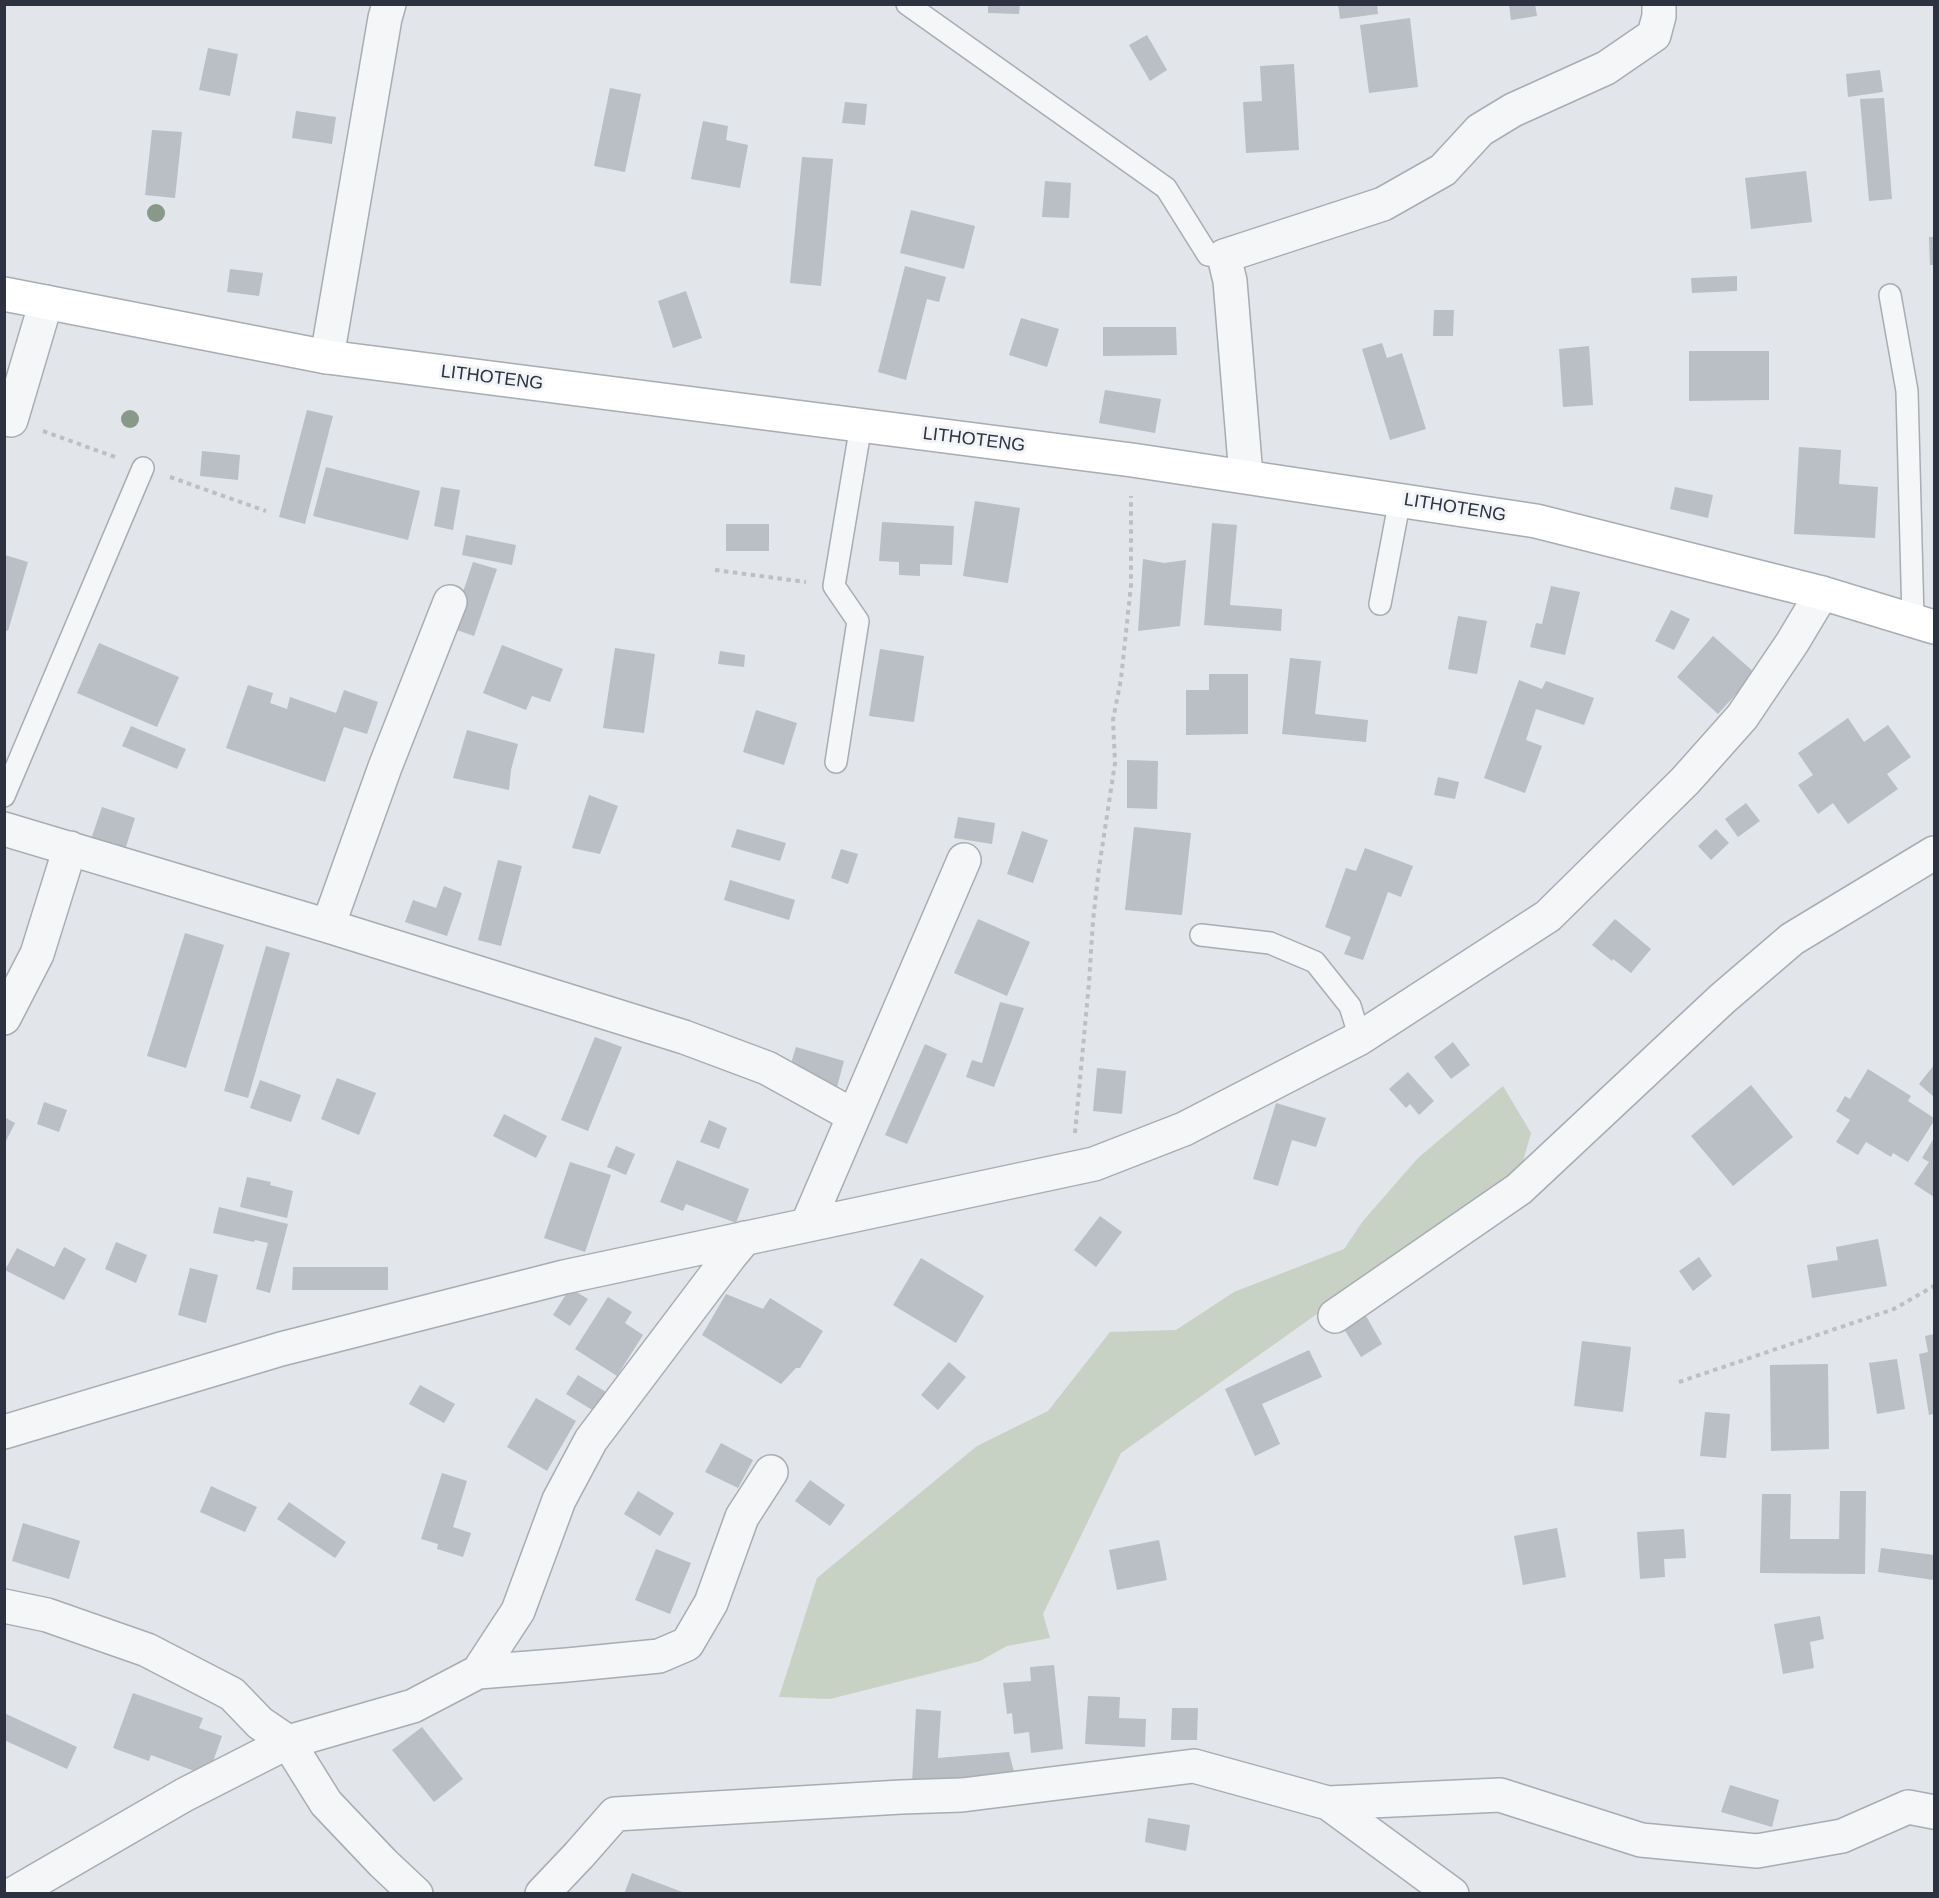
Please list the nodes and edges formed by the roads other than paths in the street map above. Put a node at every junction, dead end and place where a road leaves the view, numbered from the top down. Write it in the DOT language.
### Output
graph roads {
  1 [pos="389,4"];
  2 [pos="907,4"];
  3 [pos="1659,4"];
  4 [pos="1224,256"];
  5 [pos="4,294"];
  6 [pos="1890,295"];
  7 [pos="46,303"];
  8 [pos="327,357"];
  9 [pos="11,420"];
  10 [pos="861,425"];
  11 [pos="143,468"];
  12 [pos="1246,476"];
  13 [pos="1400,499"];
  14 [pos="1822,593"];
  15 [pos="450,603"];
  16 [pos="1380,604"];
  17 [pos="1924,623"];
  18 [pos="836,762"];
  19 [pos="4,796"];
  20 [pos="4,829"];
  21 [pos="70,848"];
  22 [pos="1935,853"];
  23 [pos="964,860"];
  24 [pos="328,926"];
  25 [pos="1202,935"];
  26 [pos="4,1018"];
  27 [pos="1360,1038"];
  28 [pos="854,1116"];
  29 [pos="807,1225"];
  30 [pos="746,1238"];
  31 [pos="1335,1316"];
  32 [pos="4,1432"];
  33 [pos="771,1472"];
  34 [pos="4,1606"];
  35 [pos="478,1671"];
  36 [pos="288,1742"];
  37 [pos="1328,1803"];
  38 [pos="1935,1812"];
  39 [pos="13,1893"];
  40 [pos="416,1893"];
  41 [pos="542,1893"];
  42 [pos="1452,1893"];
  1 -- 8 [label="street"];
  2 -- 4 [label="lane"];
  3 -- 4 [label="street"];
  4 -- 12 [label="street"];
  5 -- 7 [label="main road, LITHOTENG"];
  6 -- 17 [label="lane"];
  7 -- 8 [label="main road, LITHOTENG"];
  7 -- 9 [label="street"];
  8 -- 10 [label="main road, LITHOTENG"];
  10 -- 12 [label="main road, LITHOTENG"];
  10 -- 18 [label="lane"];
  11 -- 19 [label="lane"];
  12 -- 13 [label="main road, LITHOTENG"];
  13 -- 14 [label="main road, LITHOTENG"];
  13 -- 16 [label="lane"];
  14 -- 17 [label="main road, LITHOTENG"];
  14 -- 27 [label="street"];
  15 -- 24 [label="street"];
  20 -- 21 [label="street"];
  21 -- 24 [label="street"];
  21 -- 26 [label="street"];
  22 -- 31 [label="street"];
  23 -- 28 [label="street"];
  24 -- 28 [label="street"];
  25 -- 27 [label="lane"];
  27 -- 29 [label="street"];
  28 -- 29 [label="street"];
  29 -- 30 [label="street"];
  30 -- 32 [label="street"];
  30 -- 35 [label="street"];
  33 -- 35 [label="street"];
  34 -- 36 [label="street"];
  35 -- 36 [label="street"];
  36 -- 39 [label="street"];
  36 -- 40 [label="street"];
  37 -- 38 [label="street"];
  37 -- 41 [label="street"];
  37 -- 42 [label="street"];
}
